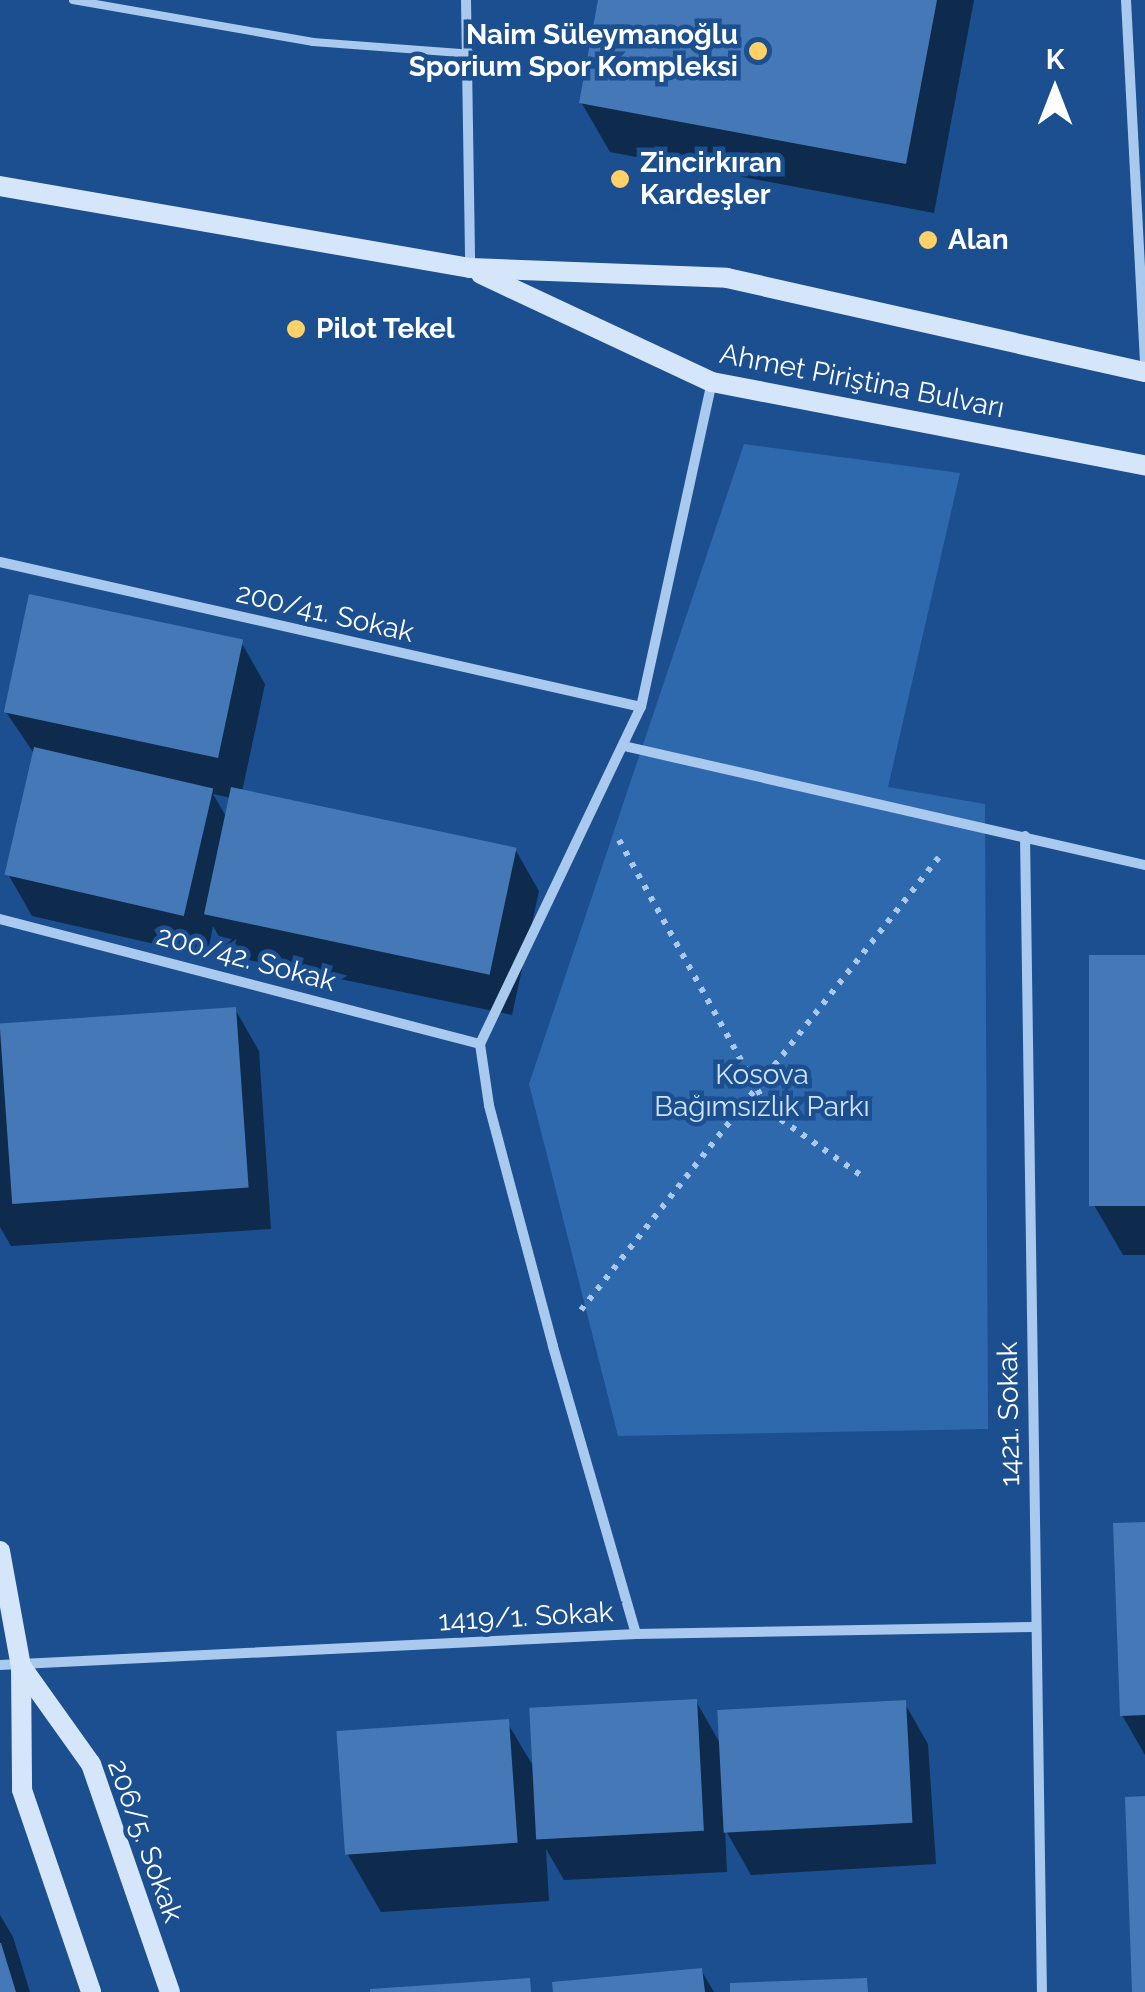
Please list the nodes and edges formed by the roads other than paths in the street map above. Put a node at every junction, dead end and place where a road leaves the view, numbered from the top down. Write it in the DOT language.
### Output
graph roads {
  1 [pos="73,0"];
  2 [pos="466,0"];
  3 [pos="1126,0"];
  4 [pos="471,54"];
  5 [pos="0,186"];
  6 [pos="470,268"];
  7 [pos="1145,362"];
  8 [pos="1145,372"];
  9 [pos="712,382"];
  10 [pos="1145,465"];
  11 [pos="0,562"];
  12 [pos="640,707"];
  13 [pos="624,746"];
  14 [pos="1025,836"];
  15 [pos="1145,865"];
  16 [pos="0,918"];
  17 [pos="480,1044"];
  18 [pos="0,1552"];
  19 [pos="1034,1627"];
  20 [pos="636,1634"];
  21 [pos="10,1666"];
  22 [pos="90,1992"];
  23 [pos="170,1992"];
  24 [pos="1042,1992"];
  1 -- 4 [label="lane"];
  2 -- 4 [label="street"];
  3 -- 7 [label="street"];
  4 -- 6 [label="street"];
  5 -- 6 [label="main road, Ahmet Piriştina Bulvarı"];
  6 -- 8 [label="main road, Ahmet Piriştina Bulvarı"];
  6 -- 9 [label="main road, Ahmet Piriştina Bulvarı"];
  9 -- 10 [label="main road, Ahmet Piriştina Bulvarı"];
  9 -- 12 [label="street"];
  11 -- 12 [label="street, 200/41. Sokak"];
  12 -- 13 [label="street"];
  13 -- 14 [label="street"];
  13 -- 17 [label="street"];
  14 -- 15 [label="street"];
  14 -- 19 [label="street, 1421. Sokak"];
  16 -- 17 [label="street, 200/42. Sokak"];
  17 -- 20 [label="street"];
  18 -- 21 [label="main road, 206/5. Sokak"];
  19 -- 20 [label="street, 1419/1. Sokak"];
  19 -- 24 [label="street, 1421. Sokak"];
  20 -- 21 [label="street, 1419/1. Sokak"];
  21 -- 22 [label="main road, 206/5. Sokak"];
  21 -- 23 [label="main road, 206/5. Sokak"];
}
